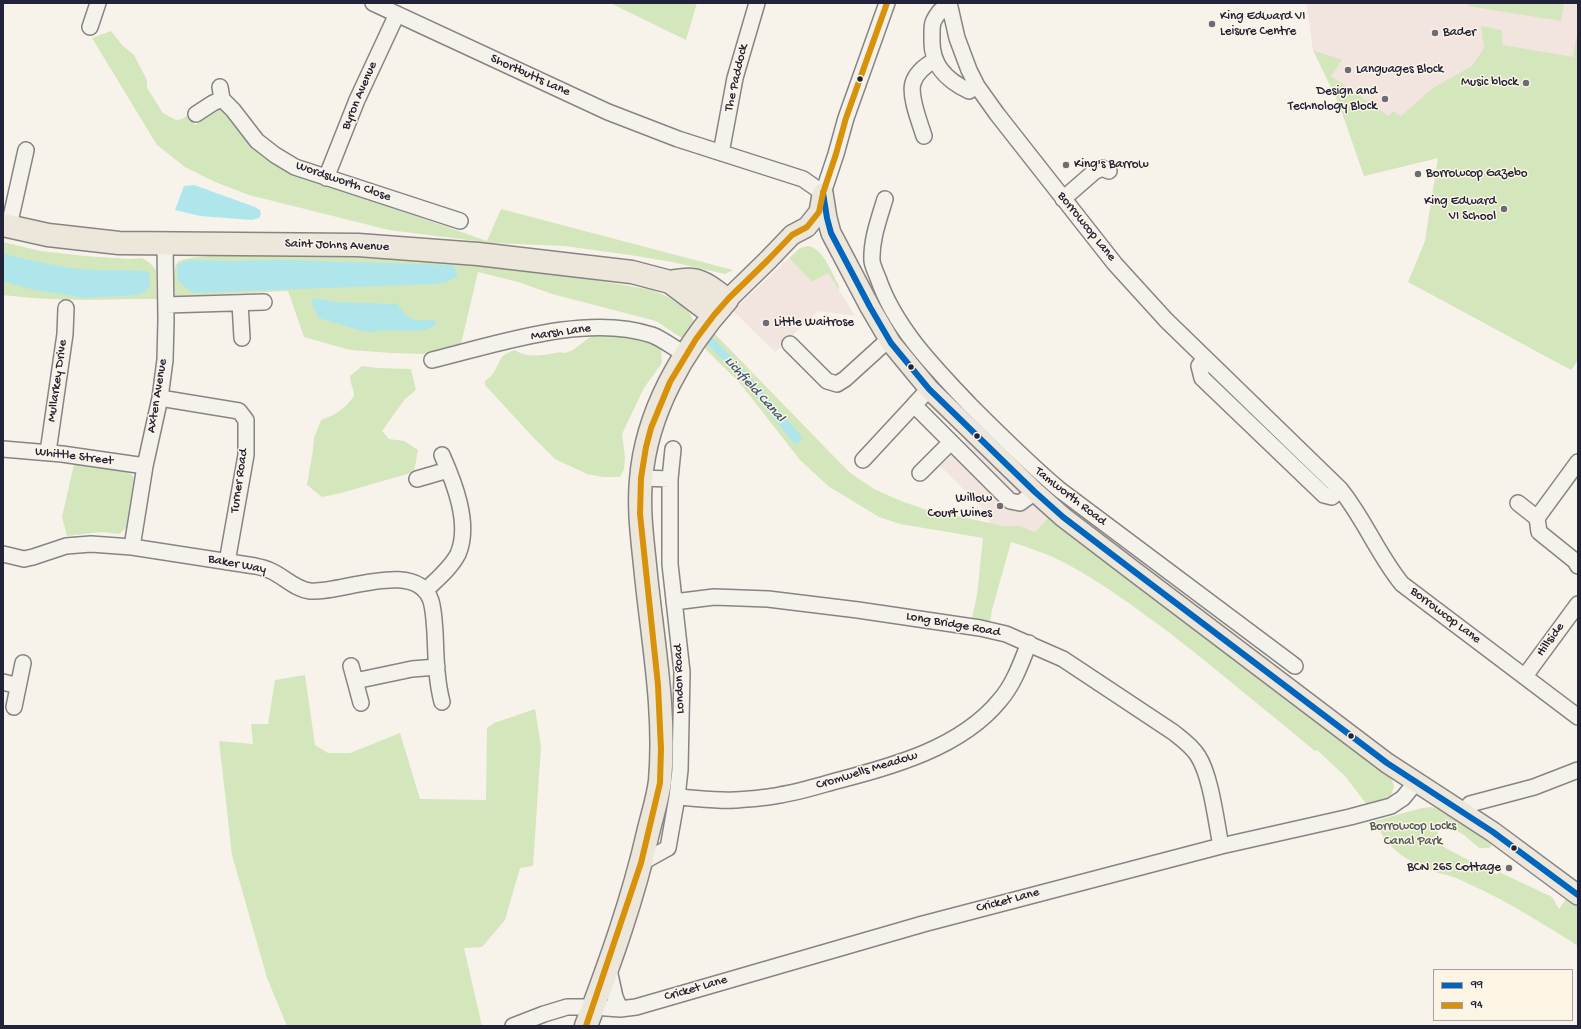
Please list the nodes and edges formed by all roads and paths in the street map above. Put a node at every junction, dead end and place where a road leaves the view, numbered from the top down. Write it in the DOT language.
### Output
graph roads {
  1 [pos="373,3"];
  2 [pos="757,3"];
  3 [pos="887,3"];
  4 [pos="950,7"];
  5 [pos="397,14"];
  6 [pos="934,60"];
  7 [pos="978,86"];
  8 [pos="196,114"];
  9 [pos="924,136"];
  10 [pos="26,150"];
  11 [pos="721,153"];
  12 [pos="1109,172"];
  13 [pos="326,178"];
  14 [pos="823,193"];
  15 [pos="885,199"];
  16 [pos="1063,199"];
  17 [pos="460,221"];
  18 [pos="6,226"];
  19 [pos="792,235"];
  20 [pos="164,243"];
  21 [pos="840,252"];
  22 [pos="670,282"];
  23 [pos="746,282"];
  24 [pos="705,285"];
  25 [pos="859,286"];
  26 [pos="166,298"];
  27 [pos="264,302"];
  28 [pos="240,303"];
  29 [pos="66,308"];
  30 [pos="705,328"];
  31 [pos="907,332"];
  32 [pos="242,338"];
  33 [pos="889,342"];
  34 [pos="790,344"];
  35 [pos="432,360"];
  36 [pos="929,389"];
  37 [pos="160,398"];
  38 [pos="914,405"];
  39 [pos="951,442"];
  40 [pos="673,448"];
  41 [pos="3,449"];
  42 [pos="48,452"];
  43 [pos="442,455"];
  44 [pos="863,460"];
  45 [pos="1578,462"];
  46 [pos="145,466"];
  47 [pos="448,470"];
  48 [pos="920,473"];
  49 [pos="641,478"];
  50 [pos="417,479"];
  51 [pos="670,479"];
  52 [pos="1035,492"];
  53 [pos="1518,503"];
  54 [pos="1537,518"];
  55 [pos="132,547"];
  56 [pos="3,554"];
  57 [pos="227,562"];
  58 [pos="1578,566"];
  59 [pos="425,591"];
  60 [pos="674,602"];
  61 [pos="1578,604"];
  62 [pos="1256,637"];
  63 [pos="1029,644"];
  64 [pos="1245,655"];
  65 [pos="23,662"];
  66 [pos="351,666"];
  67 [pos="1294,666"];
  68 [pos="437,667"];
  69 [pos="1525,676"];
  70 [pos="355,681"];
  71 [pos="3,682"];
  72 [pos="18,686"];
  73 [pos="442,702"];
  74 [pos="360,703"];
  75 [pos="14,707"];
  76 [pos="1577,714"];
  77 [pos="1578,770"];
  78 [pos="1416,782"];
  79 [pos="677,797"];
  80 [pos="1464,813"];
  81 [pos="1221,846"];
  82 [pos="642,862"];
  83 [pos="1578,895"];
  84 [pos="608,964"];
  85 [pos="620,1009"];
  86 [pos="590,1016"];
  87 [pos="513,1026"];
  1 -- 5 [label="street, Shortbutts Lane"];
  2 -- 11 [label="street, The Paddock"];
  3 -- 14 [label="street"];
  4 -- 6 [label="street, Borrowcop Lane"];
  4 -- 7 [label="street, Borrowcop Lane"];
  5 -- 11 [label="street, Shortbutts Lane"];
  5 -- 13 [label="street, Byron Avenue"];
  6 -- 7 [label="street"];
  6 -- 9 [label="street"];
  7 -- 16 [label="street, Borrowcop Lane"];
  8 -- 13 [label="street, Wordsworth Close"];
  10 -- 18 [label="street"];
  11 -- 14 [label="street, Shortbutts Lane"];
  12 -- 16 [label="street"];
  13 -- 17 [label="street, Wordsworth Close"];
  14 -- 19 [label="main road, London Road"];
  14 -- 21 [label="main road, Tamworth Road"];
  14 -- 25 [label="main road, Tamworth Road"];
  15 -- 31 [label="street, Tamworth Road"];
  16 -- 69 [label="street, Borrowcop Lane"];
  18 -- 20 [label="highway, Saint Johns Avenue"];
  19 -- 21 [label="main road, Tamworth Road"];
  19 -- 23 [label="main road, London Road"];
  20 -- 22 [label="highway, Saint Johns Avenue"];
  20 -- 26 [label="street, Axten Avenue"];
  21 -- 25 [label="main road, Tamworth Road"];
  22 -- 24 [label="highway, Saint Johns Avenue"];
  22 -- 30 [label="highway, Saint Johns Avenue"];
  23 -- 24 [label="main road"];
  23 -- 30 [label="main road, London Road"];
  24 -- 30 [label="highway, Saint Johns Avenue"];
  25 -- 33 [label="main road, Tamworth Road"];
  26 -- 28 [label="street"];
  26 -- 37 [label="street, Axten Avenue"];
  27 -- 28 [label="street"];
  28 -- 32 [label="street"];
  29 -- 42 [label="street, Mullarkey Drive"];
  30 -- 35 [label="street, Marsh Lane"];
  30 -- 49 [label="highway, London Road"];
  31 -- 33 [label="street"];
  31 -- 62 [label="street, Tamworth Road"];
  33 -- 34 [label="street"];
  33 -- 36 [label="main road, Tamworth Road"];
  36 -- 38 [label="street"];
  36 -- 52 [label="main road, Tamworth Road"];
  37 -- 46 [label="street, Axten Avenue"];
  37 -- 57 [label="street, Turner Road"];
  38 -- 39 [label="street, Tamworth Road"];
  38 -- 44 [label="street"];
  39 -- 48 [label="street"];
  39 -- 52 [label="street, Tamworth Road"];
  40 -- 51 [label="street, London Road"];
  41 -- 42 [label="street, Whittle Street"];
  42 -- 46 [label="street, Whittle Street"];
  43 -- 47 [label="street"];
  45 -- 54 [label="street"];
  46 -- 55 [label="street, Axten Avenue"];
  47 -- 50 [label="street"];
  47 -- 59 [label="street"];
  49 -- 51 [label="street"];
  49 -- 82 [label="highway, London Road"];
  51 -- 60 [label="street, London Road"];
  52 -- 64 [label="main road, Tamworth Road"];
  53 -- 54 [label="street"];
  54 -- 58 [label="street"];
  55 -- 56 [label="street, Baker Way"];
  55 -- 57 [label="street, Baker Way"];
  57 -- 59 [label="street, Baker Way"];
  59 -- 68 [label="street"];
  60 -- 63 [label="street, Long Bridge Road"];
  60 -- 79 [label="street, London Road"];
  61 -- 69 [label="street, Hillside"];
  62 -- 64 [label="street"];
  62 -- 67 [label="street, Tamworth Road"];
  63 -- 79 [label="street, Cromwells Meadow"];
  63 -- 81 [label="street, Long Bridge Road"];
  64 -- 78 [label="main road, Tamworth Road"];
  65 -- 72 [label="street"];
  66 -- 70 [label="street"];
  68 -- 70 [label="street"];
  68 -- 73 [label="street"];
  69 -- 76 [label="street, Borrowcop Lane"];
  70 -- 74 [label="street"];
  71 -- 72 [label="street"];
  72 -- 75 [label="street"];
  77 -- 80 [label="street"];
  78 -- 80 [label="main road, Tamworth Road"];
  78 -- 81 [label="street, Cricket Lane"];
  79 -- 82 [label="street, London Road"];
  80 -- 83 [label="main road, Tamworth Road"];
  81 -- 85 [label="street, Cricket Lane"];
  82 -- 84 [label="highway, London Road"];
  84 -- 85 [label="street"];
  84 -- 86 [label="highway, London Road"];
  85 -- 86 [label="street, Cricket Lane"];
  86 -- 87 [label="street, Cricket Lane"];
}
